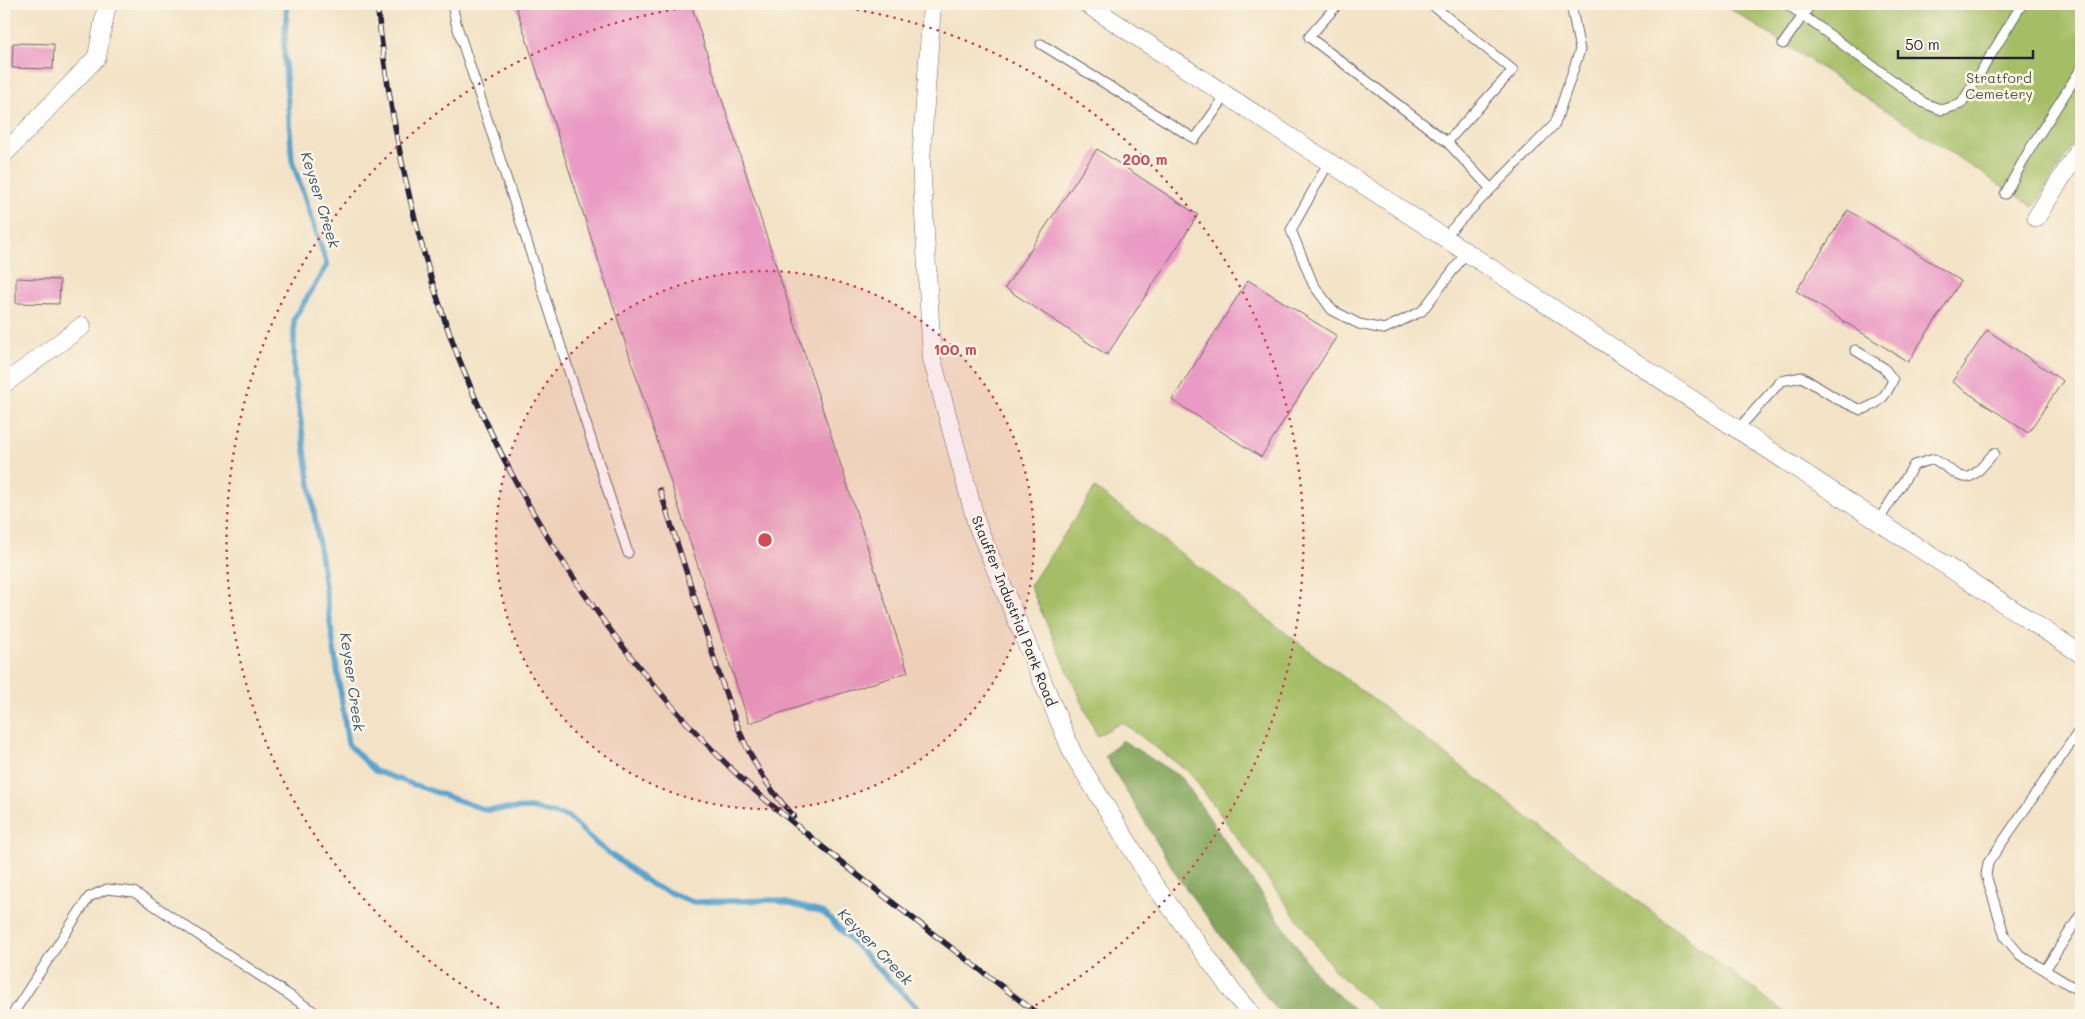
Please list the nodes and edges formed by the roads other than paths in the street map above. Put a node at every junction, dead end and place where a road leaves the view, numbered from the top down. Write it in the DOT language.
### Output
graph roads {
  1 [pos="108,4"];
  2 [pos="452,4"];
  3 [pos="932,4"];
  4 [pos="1087,4"];
  5 [pos="1338,4"];
  6 [pos="1431,4"];
  7 [pos="1571,4"];
  8 [pos="1787,4"];
  9 [pos="1811,4"];
  10 [pos="2022,4"];
  11 [pos="1804,16"];
  12 [pos="1040,44"];
  13 [pos="1783,44"];
  14 [pos="2081,69"];
  15 [pos="1226,95"];
  16 [pos="1447,142"];
  17 [pos="2081,147"];
  18 [pos="4,154"];
  19 [pos="1329,162"];
  20 [pos="1491,189"];
  21 [pos="2005,194"];
  22 [pos="2036,218"];
  23 [pos="1444,237"];
  24 [pos="1467,252"];
  25 [pos="82,326"];
  26 [pos="1855,350"];
  27 [pos="4,384"];
  28 [pos="1738,429"];
  29 [pos="1994,453"];
  30 [pos="1878,521"];
  31 [pos="628,552"];
  32 [pos="2081,654"];
  33 [pos="2081,730"];
  34 [pos="2081,914"];
  35 [pos="2045,970"];
  36 [pos="2081,992"];
  37 [pos="12,1015"];
  38 [pos="319,1015"];
  39 [pos="1252,1015"];
  1 -- 18 [label="street"];
  2 -- 31 [label="lane"];
  3 -- 39 [label="street, Stauffer Industrial Park Road"];
  4 -- 15 [label="street"];
  5 -- 16 [label="lane"];
  6 -- 16 [label="lane"];
  7 -- 20 [label="lane"];
  8 -- 11 [label="lane"];
  9 -- 11 [label="lane"];
  10 -- 11 [label="lane"];
  11 -- 13 [label="lane"];
  12 -- 15 [label="lane"];
  14 -- 21 [label="lane"];
  15 -- 19 [label="street"];
  16 -- 20 [label="lane"];
  17 -- 22 [label="street"];
  19 -- 23 [label="street"];
  19 -- 24 [label="lane"];
  20 -- 23 [label="lane"];
  23 -- 24 [label="street"];
  24 -- 28 [label="street"];
  25 -- 27 [label="street"];
  26 -- 28 [label="lane"];
  28 -- 30 [label="street"];
  29 -- 30 [label="lane"];
  30 -- 32 [label="street"];
  33 -- 35 [label="lane"];
  34 -- 35 [label="lane"];
  35 -- 36 [label="lane"];
  37 -- 38 [label="lane"];
}
